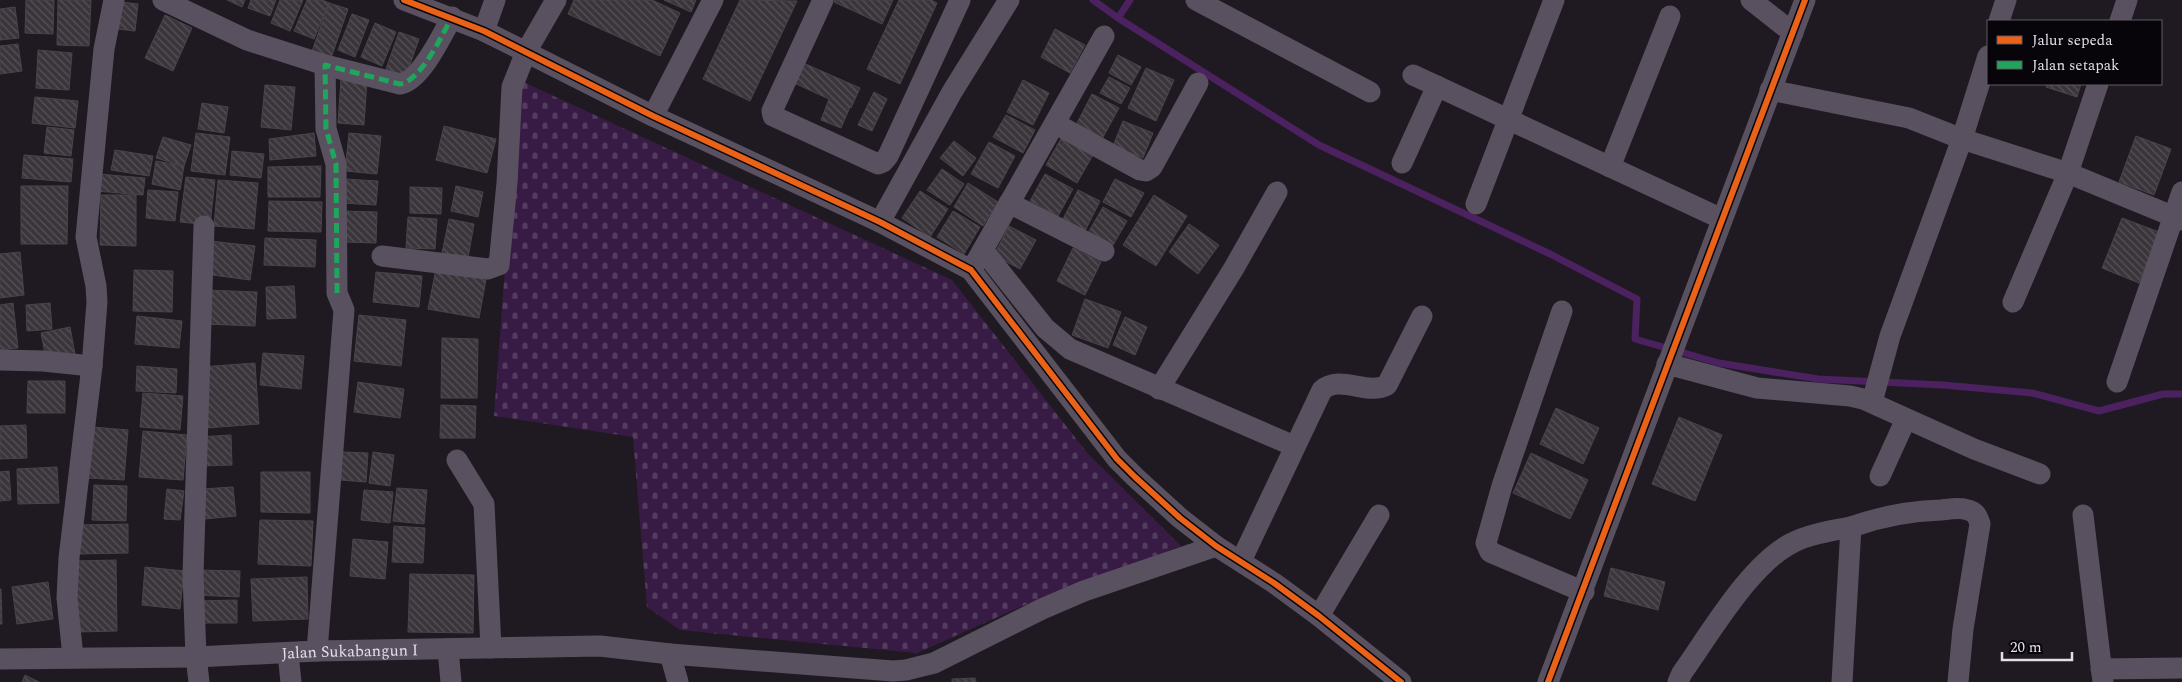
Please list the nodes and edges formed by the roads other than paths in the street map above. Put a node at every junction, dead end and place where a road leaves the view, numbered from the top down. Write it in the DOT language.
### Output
graph roads {
  1 [pos="114,0"];
  2 [pos="163,0"];
  3 [pos="404,0"];
  4 [pos="495,0"];
  5 [pos="556,0"];
  6 [pos="713,0"];
  7 [pos="823,0"];
  8 [pos="960,0"];
  9 [pos="1009,0"];
  10 [pos="1196,0"];
  11 [pos="1554,0"];
  12 [pos="1750,0"];
  13 [pos="1805,0"];
  14 [pos="2006,0"];
  15 [pos="2127,0"];
  16 [pos="1670,16"];
  17 [pos="452,17"];
  18 [pos="1999,20"];
  19 [pos="2120,20"];
  20 [pos="484,31"];
  21 [pos="1792,33"];
  22 [pos="1104,36"];
  23 [pos="526,52"];
  24 [pos="1987,59"];
  25 [pos="325,65"];
  26 [pos="1413,75"];
  27 [pos="1198,84"];
  28 [pos="2098,85"];
  29 [pos="1437,86"];
  30 [pos="1770,90"];
  31 [pos="1370,92"];
  32 [pos="653,116"];
  33 [pos="1510,120"];
  34 [pos="1056,124"];
  35 [pos="1962,139"];
  36 [pos="1402,163"];
  37 [pos="1610,167"];
  38 [pos="2068,173"];
  39 [pos="1277,192"];
  40 [pos="2182,192"];
  41 [pos="1009,203"];
  42 [pos="1476,204"];
  43 [pos="2178,218"];
  44 [pos="1722,220"];
  45 [pos="880,222"];
  46 [pos="204,226"];
  47 [pos="983,250"];
  48 [pos="1104,252"];
  49 [pos="382,256"];
  50 [pos="970,270"];
  51 [pos="2013,302"];
  52 [pos="1562,311"];
  53 [pos="1422,316"];
  54 [pos="0,360"];
  55 [pos="1668,361"];
  56 [pos="92,366"];
  57 [pos="2116,382"];
  58 [pos="1159,389"];
  59 [pos="1873,395"];
  60 [pos="1906,418"];
  61 [pos="1294,446"];
  62 [pos="457,460"];
  63 [pos="2040,474"];
  64 [pos="1880,476"];
  65 [pos="1379,515"];
  66 [pos="2083,516"];
  67 [pos="1851,527"];
  68 [pos="1216,546"];
  69 [pos="1241,561"];
  70 [pos="1584,592"];
  71 [pos="1319,616"];
  72 [pos="448,648"];
  73 [pos="492,648"];
  74 [pos="317,651"];
  75 [pos="288,654"];
  76 [pos="670,654"];
  77 [pos="196,657"];
  78 [pos="73,658"];
  79 [pos="0,659"];
  80 [pos="2182,668"];
  81 [pos="935,673"];
  82 [pos="2102,676"];
  83 [pos="199,682"];
  84 [pos="291,682"];
  85 [pos="451,682"];
  86 [pos="678,682"];
  87 [pos="1401,682"];
  88 [pos="1548,682"];
  89 [pos="1678,682"];
  90 [pos="1842,682"];
  91 [pos="1958,682"];
  1 -- 56 [label="street"];
  2 -- 25 [label="street"];
  3 -- 17 [label="street"];
  4 -- 20 [label="street"];
  5 -- 23 [label="street"];
  6 -- 32 [label="street"];
  7 -- 8 [label="street"];
  9 -- 45 [label="street"];
  10 -- 31 [label="street"];
  11 -- 33 [label="street"];
  12 -- 21 [label="street"];
  13 -- 21 [label="street"];
  14 -- 18 [label="street"];
  15 -- 19 [label="street"];
  16 -- 37 [label="street"];
  17 -- 20 [label="street"];
  17 -- 25 [label="street"];
  20 -- 23 [label="street"];
  21 -- 30 [label="street"];
  22 -- 34 [label="street"];
  23 -- 32 [label="street"];
  23 -- 49 [label="street"];
  24 -- 35 [label="street"];
  25 -- 74 [label="street"];
  26 -- 29 [label="street"];
  27 -- 34 [label="street"];
  28 -- 38 [label="street"];
  29 -- 33 [label="street"];
  29 -- 36 [label="street"];
  30 -- 35 [label="street"];
  30 -- 44 [label="street"];
  32 -- 45 [label="street"];
  33 -- 37 [label="street"];
  33 -- 42 [label="street"];
  34 -- 41 [label="street"];
  35 -- 38 [label="street"];
  35 -- 59 [label="street"];
  37 -- 44 [label="street"];
  38 -- 43 [label="street"];
  38 -- 51 [label="street"];
  39 -- 58 [label="street"];
  40 -- 43 [label="street"];
  41 -- 47 [label="street"];
  41 -- 48 [label="street"];
  43 -- 57 [label="street"];
  44 -- 55 [label="street"];
  45 -- 50 [label="street"];
  46 -- 77 [label="street"];
  47 -- 50 [label="street"];
  47 -- 58 [label="street"];
  50 -- 68 [label="street"];
  52 -- 70 [label="street"];
  53 -- 61 [label="street"];
  54 -- 56 [label="street"];
  55 -- 59 [label="street"];
  55 -- 70 [label="street"];
  56 -- 78 [label="street"];
  58 -- 61 [label="street"];
  59 -- 60 [label="street"];
  60 -- 63 [label="street"];
  60 -- 64 [label="street"];
  61 -- 69 [label="street"];
  62 -- 73 [label="street"];
  65 -- 71 [label="street"];
  66 -- 82 [label="street"];
  67 -- 89 [label="street"];
  67 -- 90 [label="street"];
  67 -- 91 [label="street"];
  68 -- 69 [label="street"];
  68 -- 81 [label="street, Jalan Sukabangun I"];
  69 -- 71 [label="street"];
  70 -- 88 [label="street"];
  71 -- 87 [label="street"];
  72 -- 73 [label="street, Jalan Sukabangun I"];
  72 -- 74 [label="street, Jalan Sukabangun I"];
  72 -- 85 [label="street"];
  73 -- 76 [label="street, Jalan Sukabangun I"];
  74 -- 75 [label="street, Jalan Sukabangun I"];
  75 -- 77 [label="street, Jalan Sukabangun I"];
  75 -- 84 [label="street"];
  76 -- 81 [label="street, Jalan Sukabangun I"];
  76 -- 86 [label="street"];
  77 -- 78 [label="street, Jalan Sukabangun I"];
  77 -- 83 [label="street"];
  78 -- 79 [label="street, Jalan Sukabangun I"];
  80 -- 82 [label="street"];
}
